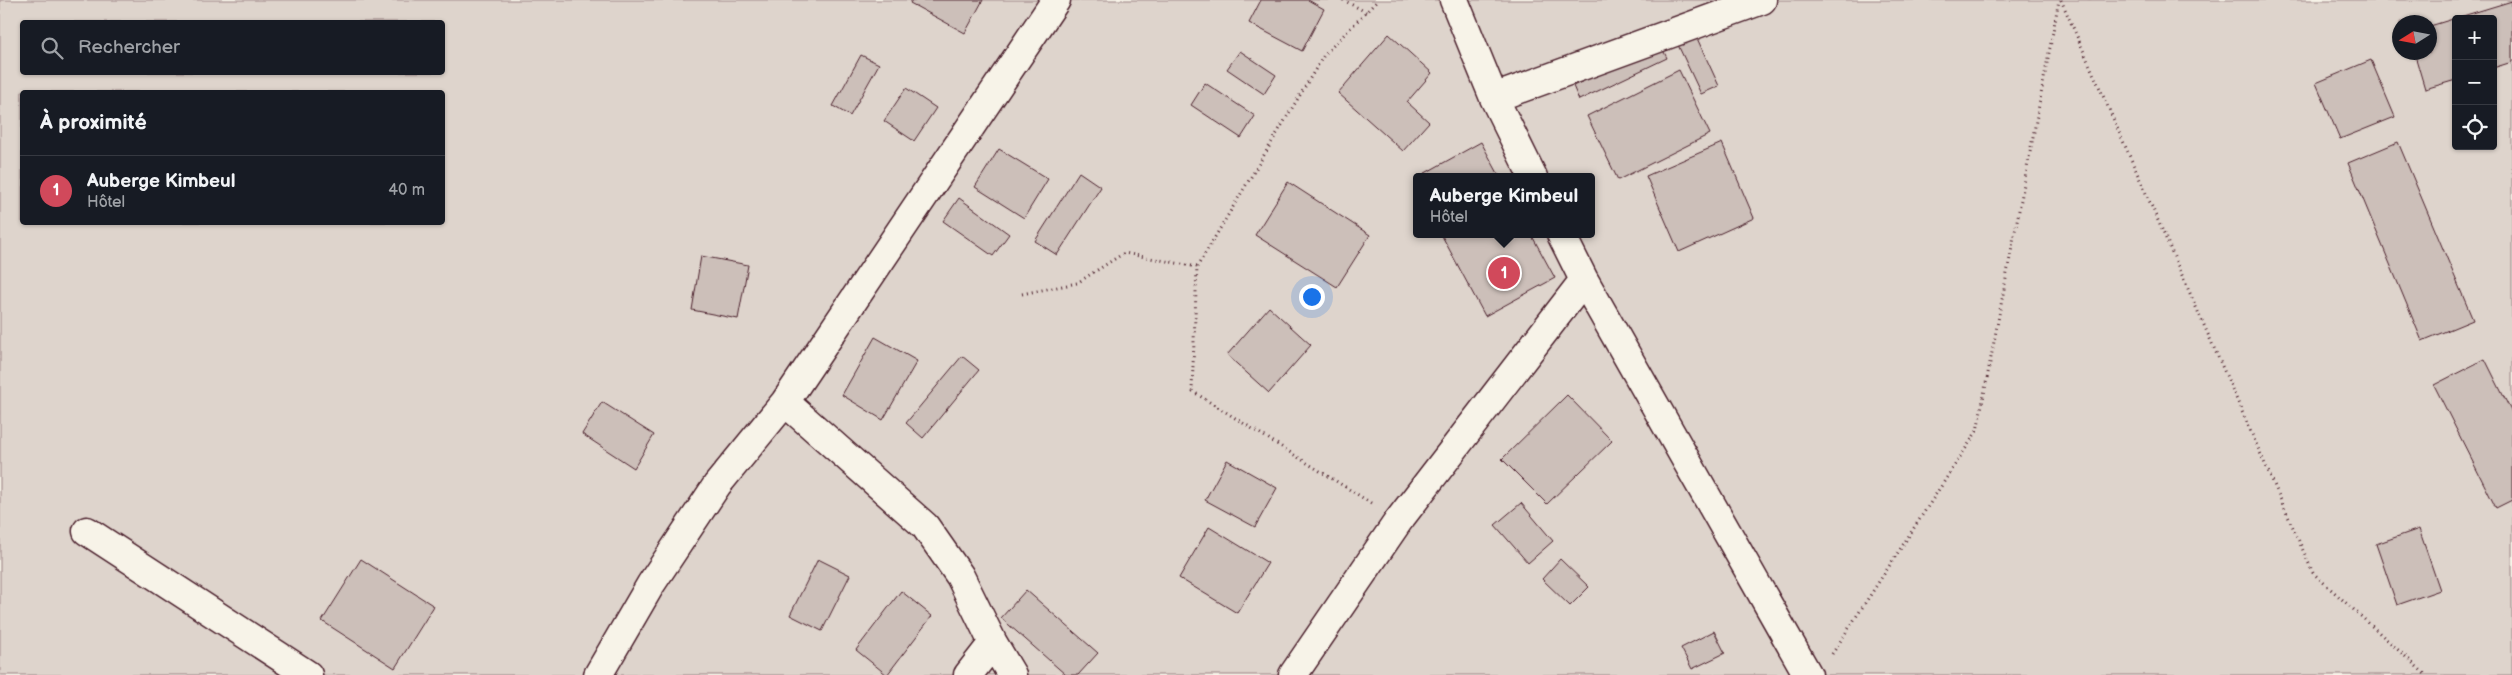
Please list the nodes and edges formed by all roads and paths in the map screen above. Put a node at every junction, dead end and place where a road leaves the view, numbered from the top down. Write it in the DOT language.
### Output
graph roads {
  1 [pos="1056,0"];
  2 [pos="1343,0"];
  3 [pos="1378,0"];
  4 [pos="1454,0"];
  5 [pos="1762,0"];
  6 [pos="2060,0"];
  7 [pos="1366,12"];
  8 [pos="1494,98"];
  9 [pos="1531,173"];
  10 [pos="1563,238"];
  11 [pos="1197,267"];
  12 [pos="1584,280"];
  13 [pos="1022,294"];
  14 [pos="786,402"];
  15 [pos="1399,520"];
  16 [pos="87,531"];
  17 [pos="993,643"];
  18 [pos="1829,659"];
  19 [pos="308,675"];
  20 [pos="598,675"];
  21 [pos="968,675"];
  22 [pos="1012,675"];
  23 [pos="1293,675"];
  24 [pos="1808,675"];
  25 [pos="2426,675"];
  1 -- 14 [label="street"];
  2 -- 7 [label="path"];
  3 -- 7 [label="path"];
  4 -- 8 [label="street"];
  5 -- 8 [label="street"];
  6 -- 18 [label="path"];
  6 -- 25 [label="path"];
  7 -- 11 [label="path"];
  8 -- 9 [label="street"];
  10 -- 12 [label="street"];
  11 -- 13 [label="path"];
  11 -- 15 [label="path"];
  12 -- 15 [label="street"];
  12 -- 24 [label="street"];
  14 -- 17 [label="street"];
  14 -- 20 [label="street"];
  15 -- 23 [label="street"];
  16 -- 19 [label="street"];
  17 -- 21 [label="street"];
  17 -- 22 [label="street"];
}
